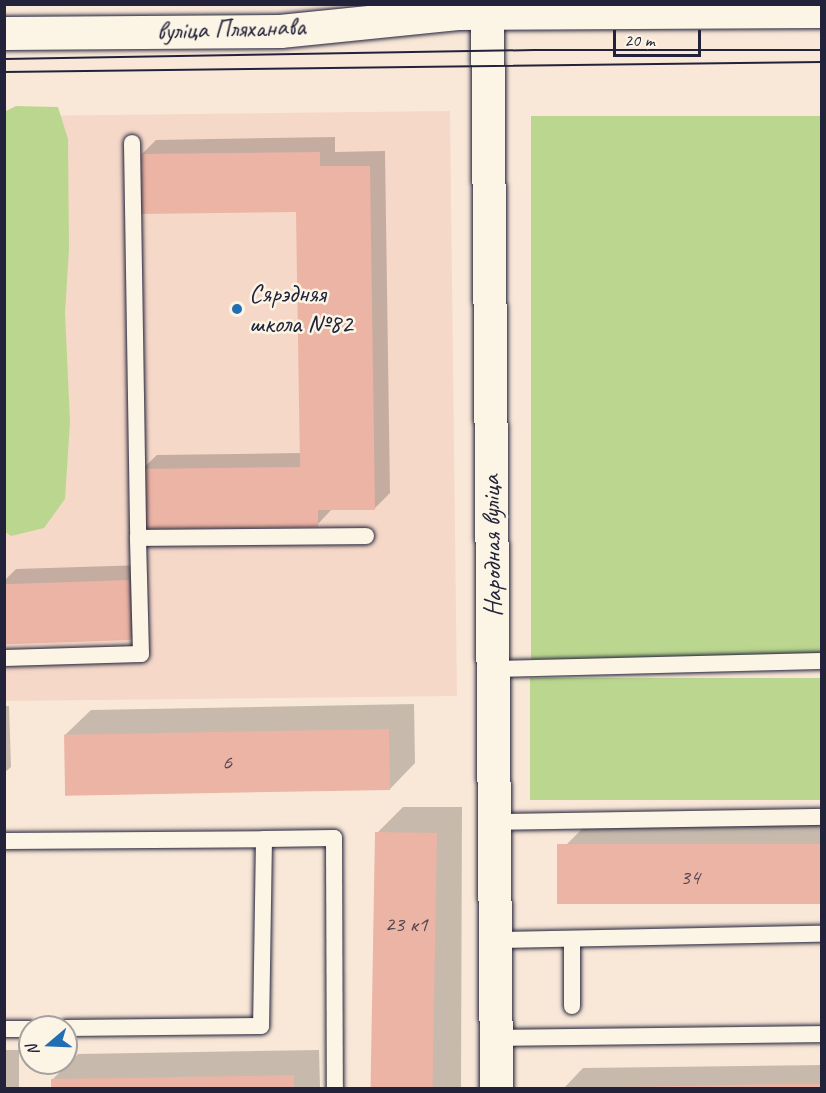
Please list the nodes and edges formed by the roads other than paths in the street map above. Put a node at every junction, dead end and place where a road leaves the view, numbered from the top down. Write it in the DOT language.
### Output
graph roads {
  1 [pos="387,4"];
  2 [pos="477,10"];
  3 [pos="822,11"];
  4 [pos="4,33"];
  5 [pos="132,143"];
  6 [pos="366,536"];
  7 [pos="138,538"];
  8 [pos="4,658"];
  9 [pos="822,661"];
  10 [pos="494,669"];
  11 [pos="822,817"];
  12 [pos="495,822"];
  13 [pos="264,839"];
  14 [pos="4,841"];
  15 [pos="822,934"];
  16 [pos="572,939"];
  17 [pos="496,940"];
  18 [pos="572,1006"];
  19 [pos="78,1028"];
  20 [pos="822,1034"];
  21 [pos="496,1038"];
  22 [pos="335,1089"];
  23 [pos="496,1089"];
  1 -- 2 [label="street, вуліца Пляханава"];
  2 -- 3 [label="street, вуліца Пляханава"];
  2 -- 4 [label="street, вуліца Пляханава"];
  2 -- 10 [label="street, Народная вуліца"];
  5 -- 7 [label="lane"];
  6 -- 7 [label="lane"];
  7 -- 8 [label="lane"];
  9 -- 10 [label="lane"];
  10 -- 12 [label="street, Народная вуліца"];
  11 -- 12 [label="lane"];
  12 -- 17 [label="street, Народная вуліца"];
  13 -- 14 [label="lane"];
  13 -- 19 [label="lane"];
  13 -- 22 [label="lane"];
  15 -- 16 [label="lane"];
  16 -- 17 [label="lane"];
  16 -- 18 [label="lane"];
  17 -- 21 [label="street, Народная вуліца"];
  20 -- 21 [label="lane"];
  21 -- 23 [label="street, Народная вуліца"];
}
